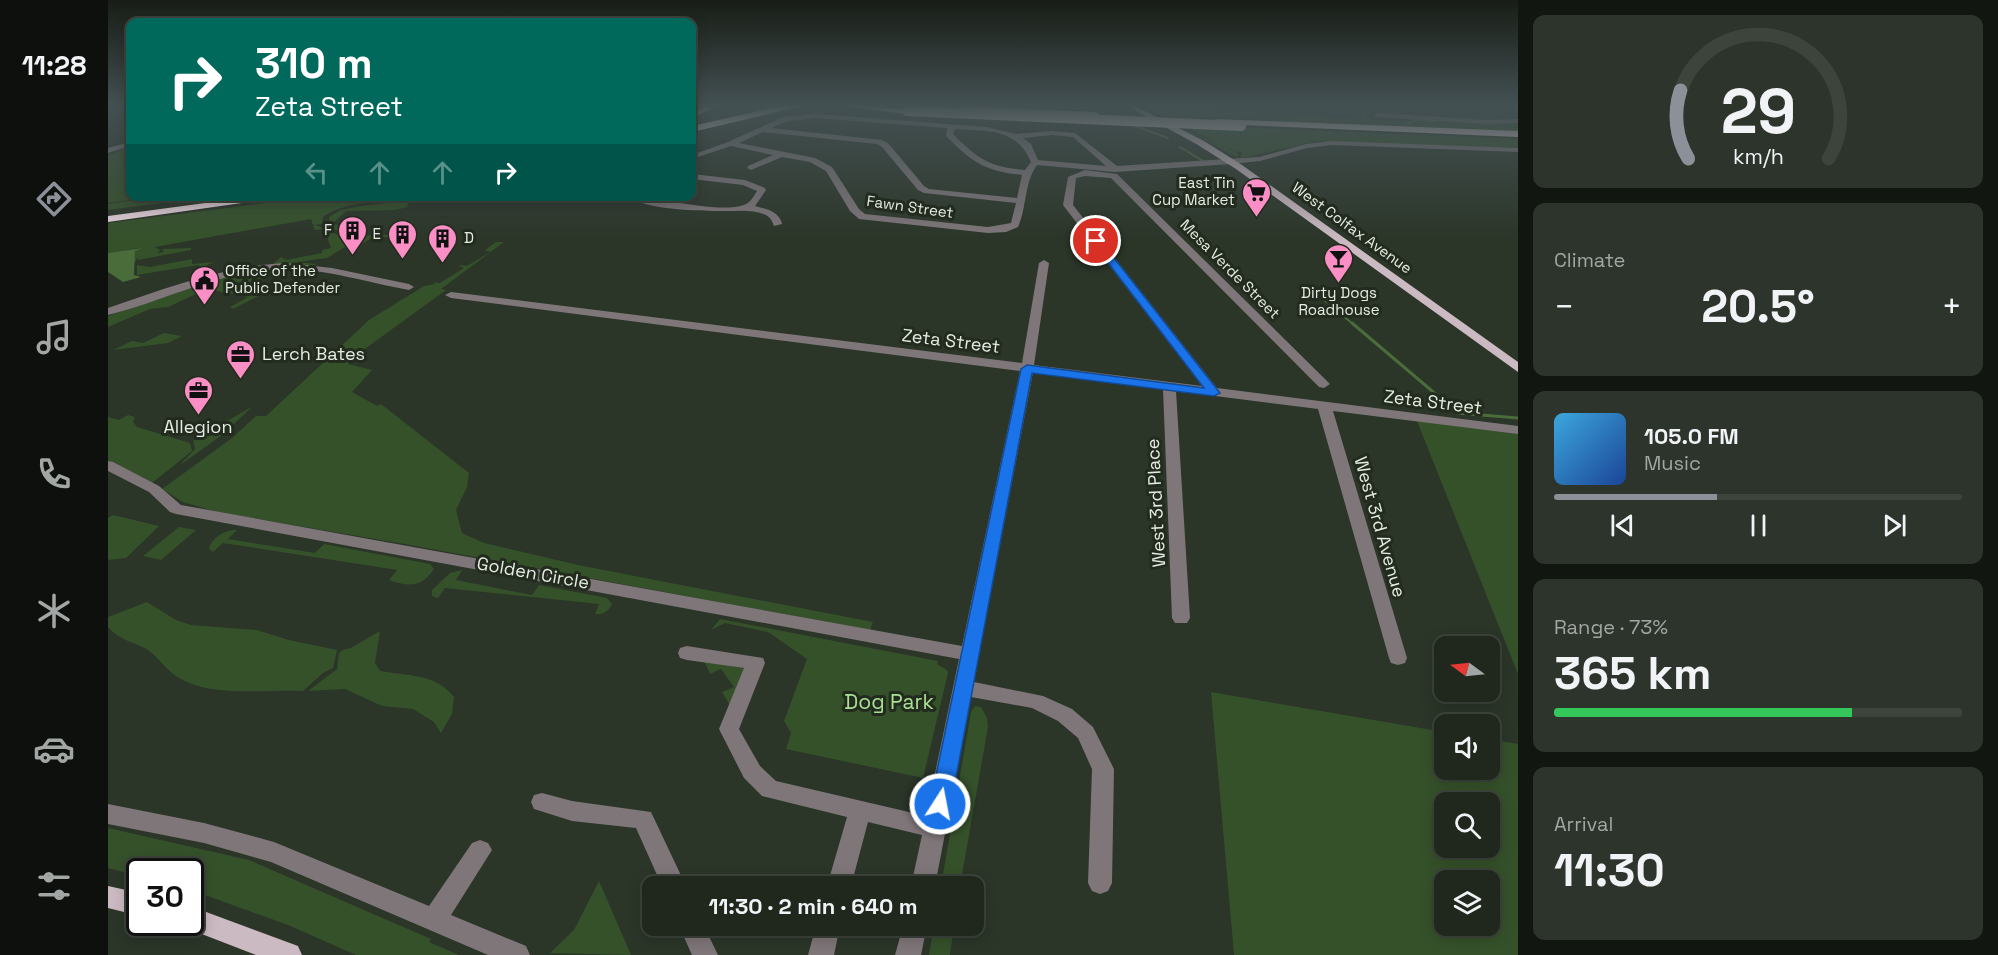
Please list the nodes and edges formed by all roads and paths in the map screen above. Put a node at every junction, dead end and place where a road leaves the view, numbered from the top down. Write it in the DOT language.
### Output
graph roads {
  1 [pos="711,151"];
  2 [pos="764,151"];
  3 [pos="890,151"];
  4 [pos="967,151"];
  5 [pos="1030,151"];
  6 [pos="1091,151"];
  7 [pos="1210,151"];
  8 [pos="1293,151"];
  9 [pos="781,154"];
  10 [pos="696,156"];
  11 [pos="1035,162"];
  12 [pos="1231,162"];
  13 [pos="751,168"];
  14 [pos="1027,172"];
  15 [pos="1114,172"];
  16 [pos="696,177"];
  17 [pos="197,201"];
  18 [pos="247,201"];
  19 [pos="644,201"];
  20 [pos="1022,201"];
  21 [pos="747,207"];
  22 [pos="108,213"];
  23 [pos="108,219"];
  24 [pos="777,224"];
  25 [pos="1044,263"];
  26 [pos="409,287"];
  27 [pos="451,295"];
  28 [pos="108,312"];
  29 [pos="1518,368"];
  30 [pos="1027,369"];
  31 [pos="1324,384"];
  32 [pos="1169,387"];
  33 [pos="1214,393"];
  34 [pos="1325,408"];
  35 [pos="1518,430"];
  36 [pos="108,465"];
  37 [pos="1181,618"];
  38 [pos="687,653"];
  39 [pos="970,654"];
  40 [pos="1398,658"];
  41 [pos="964,688"];
  42 [pos="542,802"];
  43 [pos="860,811"];
  44 [pos="108,814"];
  45 [pos="936,828"];
  46 [pos="480,849"];
  47 [pos="669,876"];
  48 [pos="842,876"];
  49 [pos="925,876"];
  50 [pos="1100,884"];
  51 [pos="108,897"];
  52 [pos="126,902"];
  53 [pos="434,919"];
  54 [pos="204,923"];
  55 [pos="696,936"];
  56 [pos="826,936"];
  57 [pos="913,936"];
  58 [pos="289,955"];
  59 [pos="517,955"];
  60 [pos="705,955"];
  61 [pos="821,955"];
  62 [pos="908,955"];
  1 -- 10 [label="street"];
  2 -- 9 [label="street, Fawn Street"];
  3 -- 20 [label="street"];
  4 -- 14 [label="street"];
  5 -- 11 [label="street"];
  6 -- 15 [label="street, Mesa Verde Street"];
  7 -- 12 [label="main road, West Colfax Avenue"];
  8 -- 12 [label="street"];
  9 -- 13 [label="street"];
  9 -- 20 [label="street, Fawn Street"];
  11 -- 14 [label="street"];
  11 -- 15 [label="street"];
  12 -- 15 [label="street"];
  12 -- 29 [label="main road, West Colfax Avenue"];
  14 -- 20 [label="street"];
  15 -- 31 [label="street, Mesa Verde Street"];
  15 -- 33 [label="street"];
  16 -- 21 [label="street"];
  17 -- 22 [label="highway"];
  18 -- 23 [label="highway"];
  19 -- 21 [label="street"];
  21 -- 24 [label="street"];
  25 -- 30 [label="street"];
  26 -- 28 [label="street"];
  27 -- 30 [label="street, Zeta Street"];
  30 -- 32 [label="street, Zeta Street"];
  30 -- 39 [label="street"];
  32 -- 33 [label="street, Zeta Street"];
  32 -- 37 [label="street, West 3rd Place"];
  33 -- 34 [label="street, Zeta Street"];
  34 -- 35 [label="street, Zeta Street"];
  34 -- 40 [label="street, West 3rd Avenue"];
  36 -- 39 [label="street, Golden Circle"];
  38 -- 43 [label="street"];
  39 -- 41 [label="street"];
  41 -- 45 [label="street"];
  41 -- 50 [label="street"];
  42 -- 47 [label="street"];
  43 -- 45 [label="street"];
  43 -- 48 [label="street"];
  44 -- 53 [label="street"];
  45 -- 49 [label="street"];
  46 -- 53 [label="street"];
  51 -- 52 [label="main road"];
  53 -- 59 [label="street"];
  54 -- 58 [label="main road"];
  55 -- 60 [label="street"];
  56 -- 61 [label="street"];
  57 -- 62 [label="street"];
}
